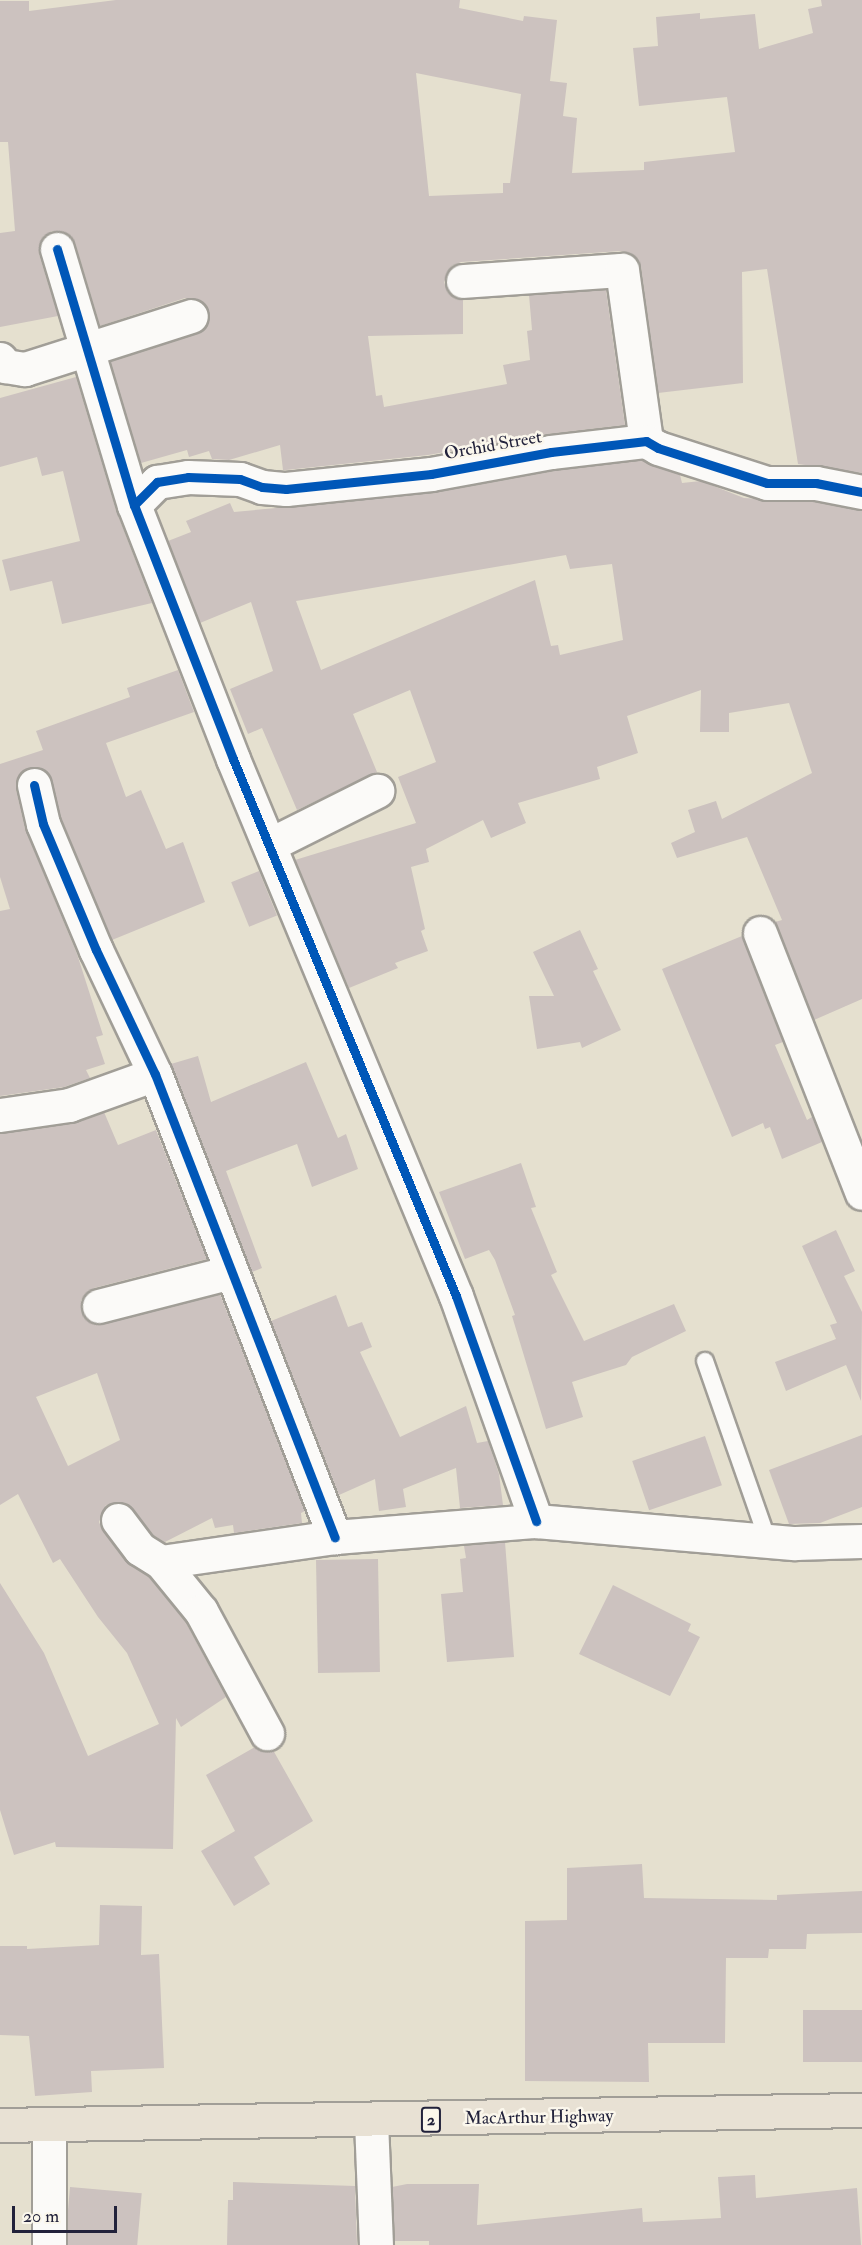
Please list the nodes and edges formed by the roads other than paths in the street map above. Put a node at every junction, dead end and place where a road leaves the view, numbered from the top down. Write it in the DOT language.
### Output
graph roads {
  1 [pos="57,249"];
  2 [pos="463,281"];
  3 [pos="191,316"];
  4 [pos="86,352"];
  5 [pos="0,359"];
  6 [pos="646,441"];
  7 [pos="862,492"];
  8 [pos="134,505"];
  9 [pos="34,785"];
  10 [pos="377,791"];
  11 [pos="271,844"];
  12 [pos="760,933"];
  13 [pos="155,1074"];
  14 [pos="0,1115"];
  15 [pos="862,1193"];
  16 [pos="231,1272"];
  17 [pos="99,1306"];
  18 [pos="705,1361"];
  19 [pos="118,1520"];
  20 [pos="536,1521"];
  21 [pos="335,1537"];
  22 [pos="767,1538"];
  23 [pos="862,1541"];
  24 [pos="160,1562"];
  25 [pos="267,1733"];
  26 [pos="862,2110"];
  27 [pos="371,2121"];
  28 [pos="0,2125"];
  29 [pos="50,2126"];
  30 [pos="49,2245"];
  31 [pos="376,2245"];
  1 -- 4 [label="street"];
  2 -- 6 [label="street"];
  3 -- 4 [label="street"];
  4 -- 5 [label="street"];
  4 -- 8 [label="street"];
  6 -- 7 [label="street"];
  6 -- 8 [label="street, Orchid Street"];
  8 -- 11 [label="street"];
  9 -- 13 [label="street"];
  10 -- 11 [label="street"];
  11 -- 20 [label="street"];
  12 -- 15 [label="street"];
  13 -- 14 [label="street"];
  13 -- 16 [label="street"];
  16 -- 17 [label="street"];
  16 -- 21 [label="street"];
  18 -- 22 [label="lane"];
  19 -- 24 [label="street"];
  20 -- 21 [label="street"];
  20 -- 22 [label="street"];
  21 -- 24 [label="street"];
  22 -- 23 [label="street"];
  24 -- 25 [label="street"];
  26 -- 27 [label="highway, MacArthur Highway / 2"];
  27 -- 29 [label="highway, MacArthur Highway / 2"];
  27 -- 31 [label="street"];
  28 -- 29 [label="highway, MacArthur Highway / 2"];
  29 -- 30 [label="street"];
}
